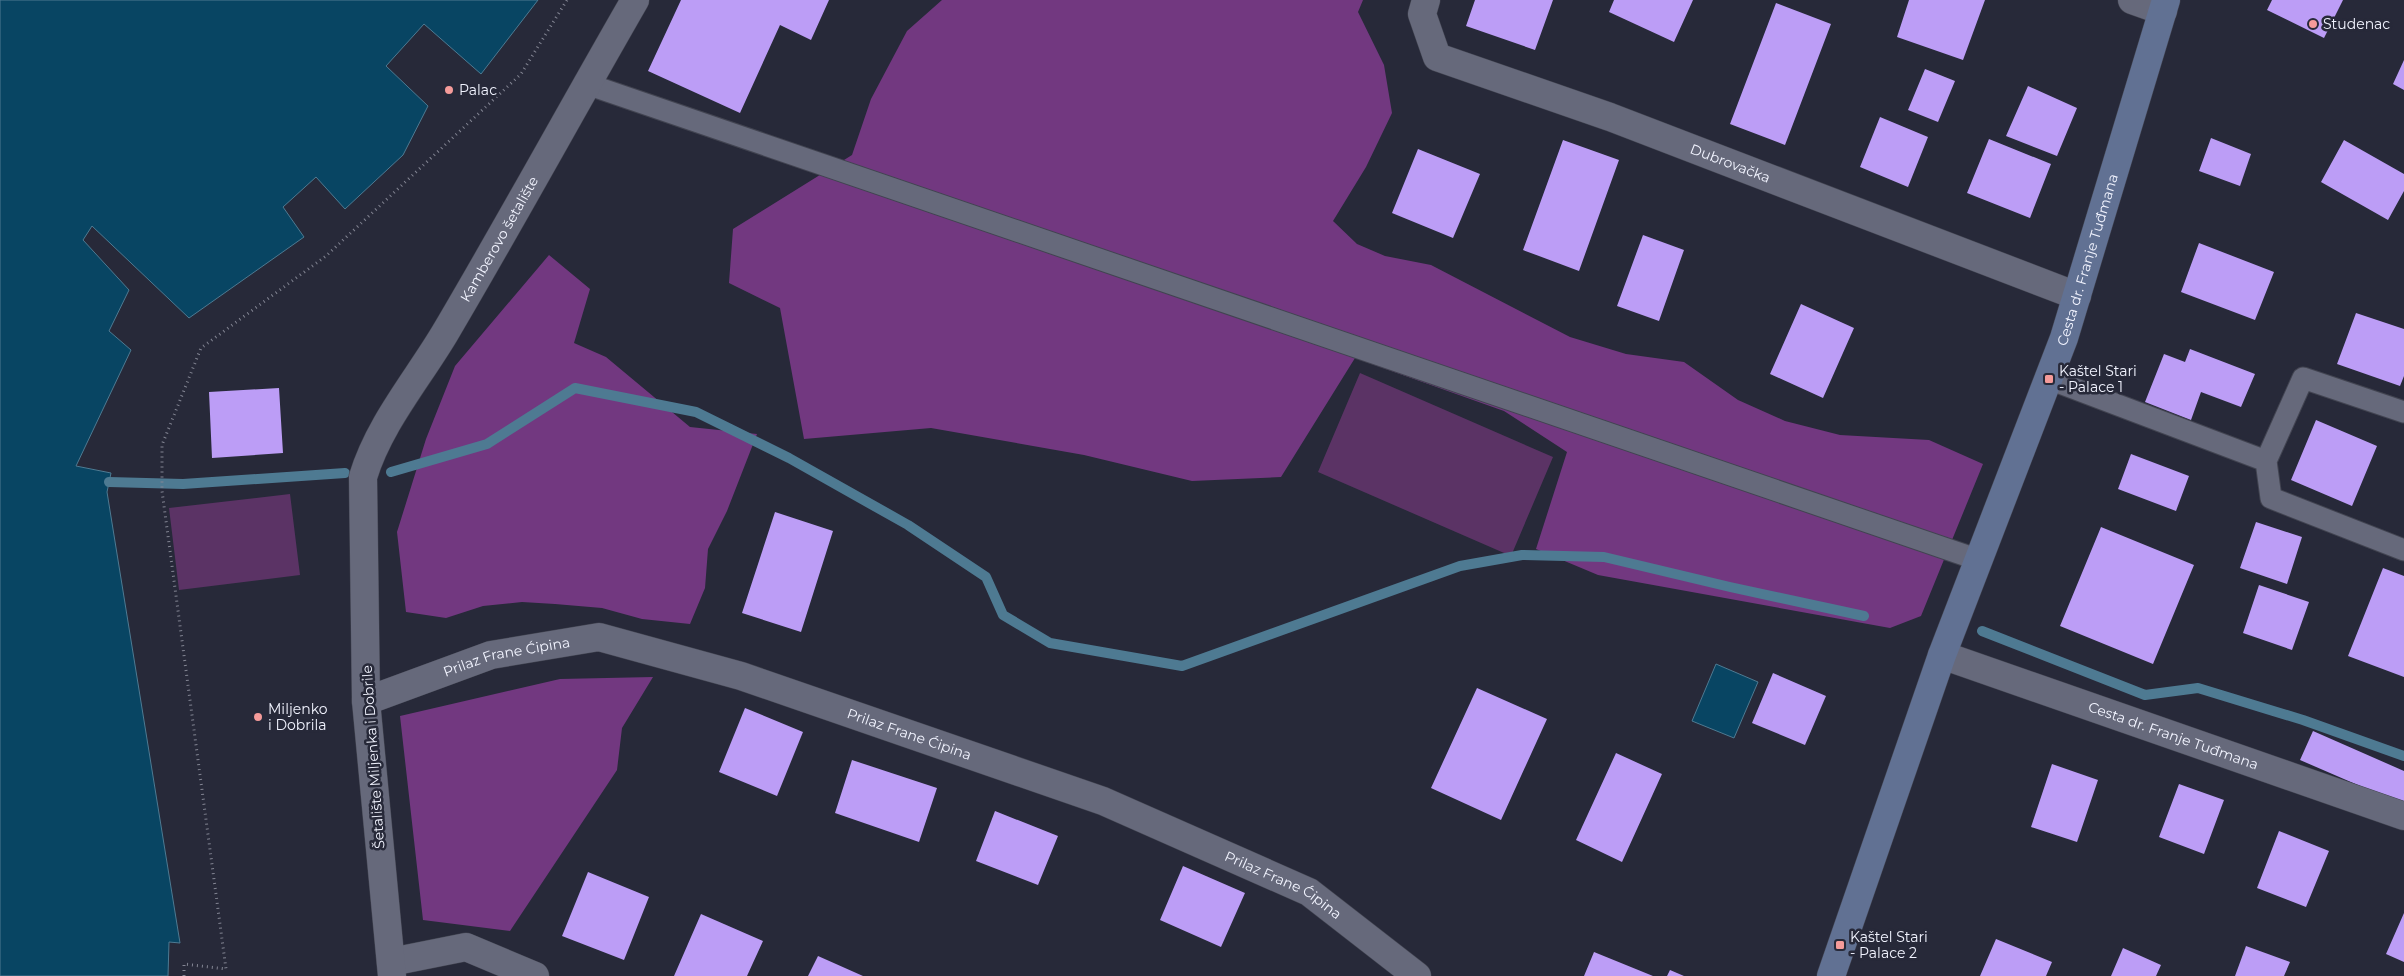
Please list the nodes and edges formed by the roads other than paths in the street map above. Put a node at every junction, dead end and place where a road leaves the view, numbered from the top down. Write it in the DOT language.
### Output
graph roads {
  1 [pos="635,0"];
  2 [pos="1426,0"];
  3 [pos="2132,0"];
  4 [pos="2164,6"];
  5 [pos="587,84"];
  6 [pos="2078,296"];
  7 [pos="2049,380"];
  8 [pos="2404,412"];
  9 [pos="2266,461"];
  10 [pos="363,477"];
  11 [pos="2404,550"];
  12 [pos="1979,560"];
  13 [pos="1942,655"];
  14 [pos="366,701"];
  15 [pos="2404,816"];
  16 [pos="391,969"];
  17 [pos="535,976"];
  18 [pos="1417,976"];
  19 [pos="1831,976"];
  1 -- 5 [label="street, Kamberovo šetalište"];
  2 -- 6 [label="street, Dubrovačka"];
  3 -- 4 [label="street"];
  4 -- 6 [label="main road, Cesta dr. Franje Tuđmana"];
  5 -- 10 [label="street, Kamberovo šetalište"];
  5 -- 12 [label="lane"];
  6 -- 7 [label="main road, Cesta dr. Franje Tuđmana"];
  7 -- 9 [label="lane"];
  7 -- 12 [label="main road, Cesta dr. Franje Tuđmana"];
  8 -- 9 [label="lane"];
  9 -- 11 [label="lane"];
  10 -- 14 [label="street, Šetalište Miljenka i Dobrile"];
  12 -- 13 [label="main road, Cesta dr. Franje Tuđmana"];
  13 -- 15 [label="street, Cesta dr. Franje Tuđmana"];
  13 -- 19 [label="main road, Cesta dr. Franje Tuđmana"];
  14 -- 16 [label="street, Šetalište Miljenka i Dobrile"];
  14 -- 18 [label="street, Prilaz Frane Ćipina"];
  16 -- 17 [label="street"];
}
